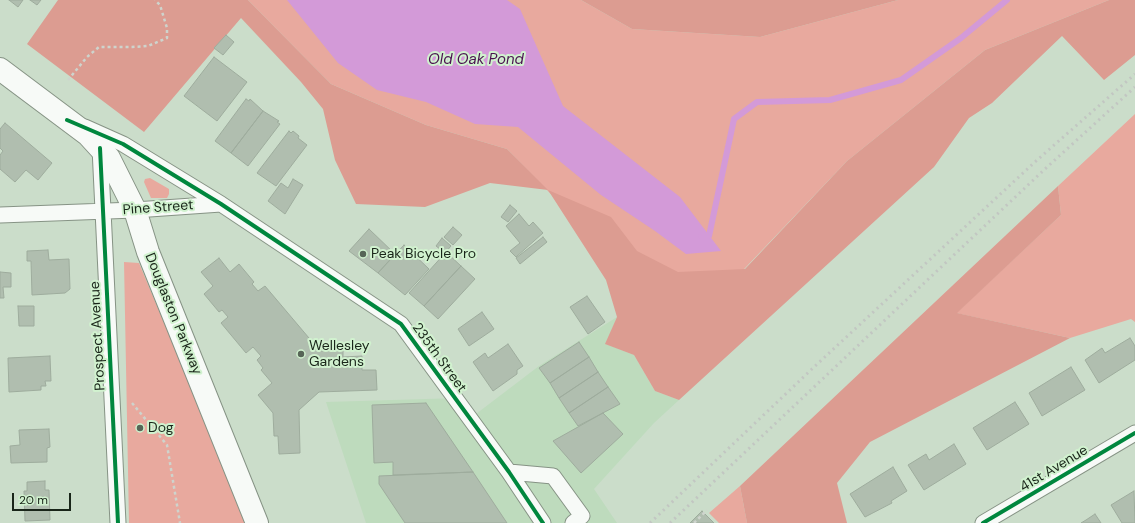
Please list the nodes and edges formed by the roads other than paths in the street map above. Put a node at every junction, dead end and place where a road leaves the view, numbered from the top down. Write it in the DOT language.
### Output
graph roads {
  1 [pos="0,69"];
  2 [pos="67,120"];
  3 [pos="100,148"];
  4 [pos="221,204"];
  5 [pos="134,210"];
  6 [pos="103,212"];
  7 [pos="0,215"];
  8 [pos="1135,433"];
  9 [pos="509,472"];
  10 [pos="118,523"];
  11 [pos="257,523"];
  12 [pos="543,523"];
  13 [pos="573,523"];
  14 [pos="983,523"];
  1 -- 2 [label="main road, Douglaston Parkway"];
  2 -- 3 [label="main road, Douglaston Parkway"];
  2 -- 4 [label="street, Douglaston Parkway"];
  3 -- 5 [label="main road, Douglaston Parkway"];
  3 -- 6 [label="street, Prospect Avenue"];
  4 -- 5 [label="street, Pine Street"];
  4 -- 9 [label="street, 235th Street"];
  5 -- 6 [label="street, Pine Street"];
  5 -- 11 [label="main road, Douglaston Parkway"];
  6 -- 7 [label="street, Pine Street"];
  6 -- 10 [label="street, Prospect Avenue"];
  8 -- 14 [label="street, 41st Avenue"];
  9 -- 12 [label="street, 235th Street"];
  9 -- 13 [label="street"];
}
